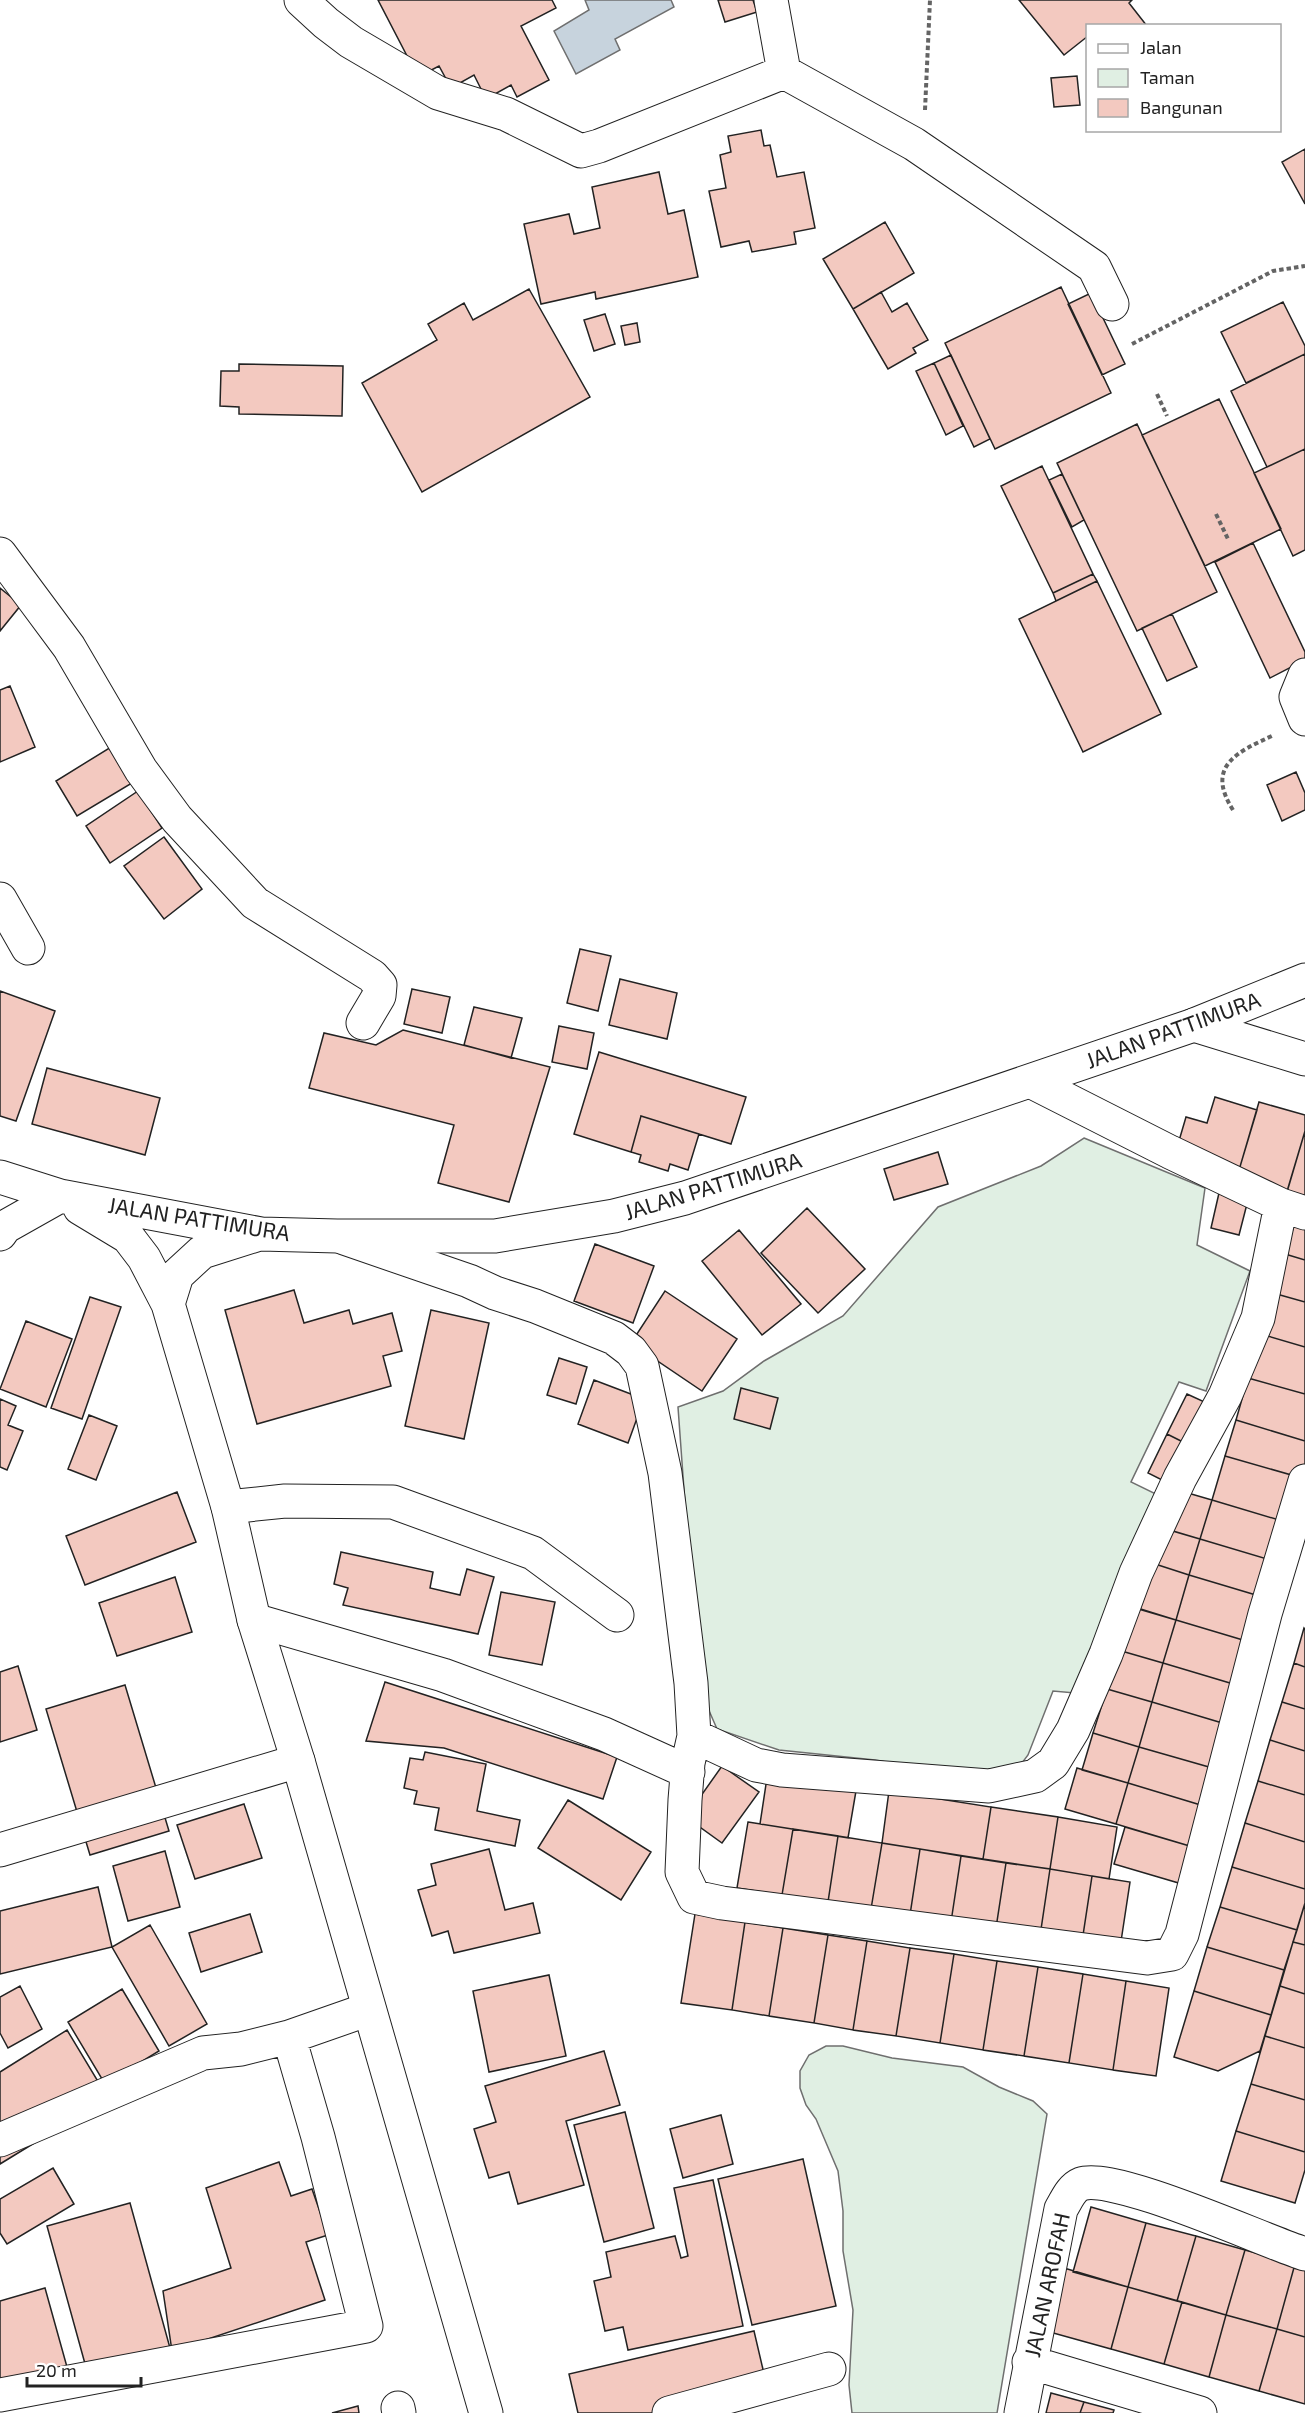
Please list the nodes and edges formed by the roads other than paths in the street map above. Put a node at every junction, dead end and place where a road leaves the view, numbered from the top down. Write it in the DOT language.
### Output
graph roads {
  1 [pos="301,0"];
  2 [pos="771,0"];
  3 [pos="784,72"];
  4 [pos="1112,304"];
  5 [pos="0,554"];
  6 [pos="1305,675"];
  7 [pos="1305,719"];
  8 [pos="0,899"];
  9 [pos="28,948"];
  10 [pos="1305,980"];
  11 [pos="363,1023"];
  12 [pos="1194,1025"];
  13 [pos="1305,1059"];
  14 [pos="1032,1082"];
  15 [pos="0,1177"];
  16 [pos="60,1196"];
  17 [pos="1293,1209"];
  18 [pos="0,1234"];
  19 [pos="261,1234"];
  20 [pos="337,1236"];
  21 [pos="168,1304"];
  22 [pos="1305,1481"];
  23 [pos="228,1507"];
  24 [pos="617,1615"];
  25 [pos="254,1620"];
  26 [pos="694,1736"];
  27 [pos="298,1761"];
  28 [pos="688,1772"];
  29 [pos="0,1850"];
  30 [pos="369,2009"];
  31 [pos="289,2037"];
  32 [pos="0,2140"];
  33 [pos="1304,2251"];
  34 [pos="1029,2362"];
  35 [pos="829,2368"];
  36 [pos="0,2395"];
  37 [pos="486,2413"];
  38 [pos="669,2413"];
  39 [pos="1021,2413"];
  40 [pos="1200,2413"];
  1 -- 3 [label="street"];
  2 -- 3 [label="street"];
  3 -- 4 [label="street"];
  5 -- 11 [label="street"];
  6 -- 7 [label="street"];
  8 -- 9 [label="street"];
  10 -- 12 [label="street, JALAN PATTIMURA"];
  12 -- 13 [label="street"];
  12 -- 14 [label="street, JALAN PATTIMURA"];
  14 -- 17 [label="street"];
  14 -- 20 [label="street, JALAN PATTIMURA"];
  15 -- 16 [label="street"];
  16 -- 18 [label="street"];
  16 -- 19 [label="street, JALAN PATTIMURA"];
  16 -- 21 [label="street"];
  17 -- 26 [label="street"];
  19 -- 20 [label="street, JALAN PATTIMURA"];
  19 -- 21 [label="street"];
  20 -- 26 [label="street"];
  21 -- 23 [label="street"];
  22 -- 28 [label="street"];
  23 -- 24 [label="street"];
  23 -- 25 [label="street"];
  25 -- 27 [label="street"];
  25 -- 28 [label="street"];
  26 -- 28 [label="street"];
  27 -- 29 [label="street"];
  27 -- 30 [label="street"];
  30 -- 31 [label="street"];
  30 -- 37 [label="street"];
  31 -- 32 [label="street"];
  31 -- 36 [label="street"];
  33 -- 34 [label="street, JALAN AROFAH"];
  34 -- 39 [label="street, JALAN AROFAH"];
  34 -- 40 [label="street"];
  35 -- 38 [label="street"];
}
